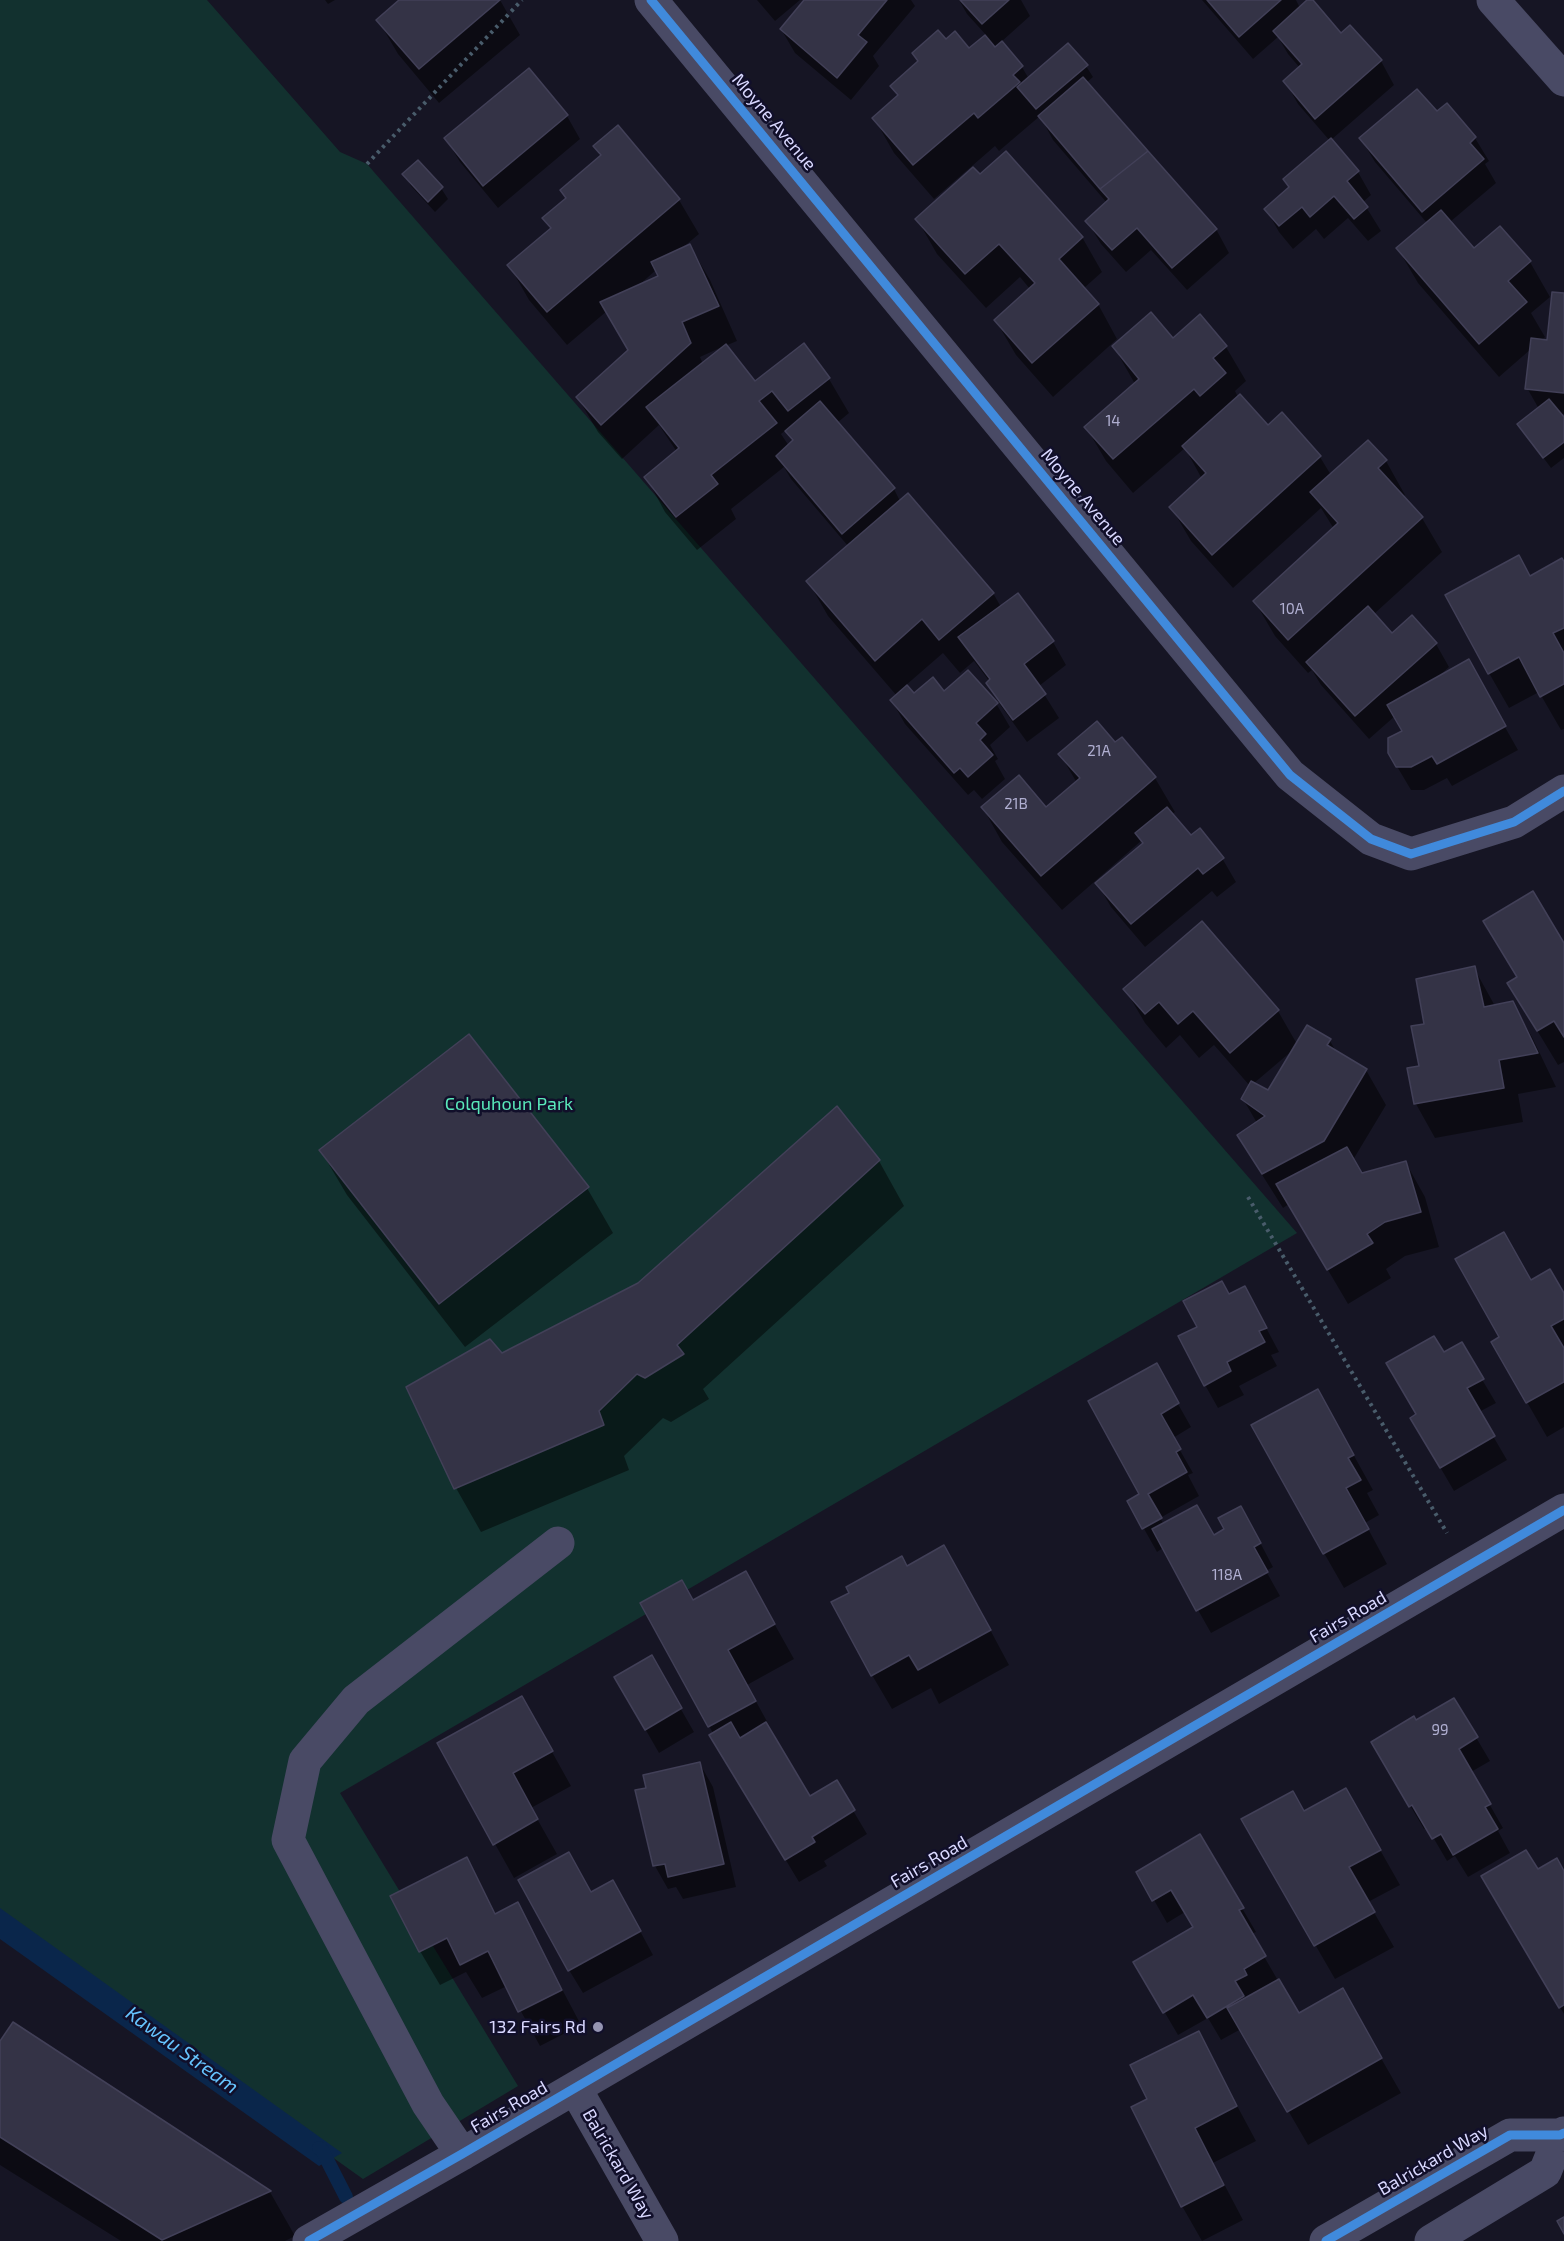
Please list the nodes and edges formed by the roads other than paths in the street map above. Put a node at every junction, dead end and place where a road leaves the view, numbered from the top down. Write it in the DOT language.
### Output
graph roads {
  1 [pos="651,0"];
  2 [pos="1493,0"];
  3 [pos="1564,80"];
  4 [pos="1564,791"];
  5 [pos="1564,1510"];
  6 [pos="558,1542"];
  7 [pos="575,2088"];
  8 [pos="1562,2134"];
  9 [pos="462,2154"];
  10 [pos="309,2241"];
  11 [pos="662,2241"];
  12 [pos="1326,2241"];
  13 [pos="1431,2241"];
  1 -- 4 [label="street, Moyne Avenue"];
  2 -- 3 [label="street"];
  5 -- 7 [label="street, Fairs Road"];
  6 -- 9 [label="street"];
  7 -- 9 [label="street, Fairs Road"];
  7 -- 11 [label="street, Balrickard Way"];
  8 -- 12 [label="street, Balrickard Way"];
  8 -- 13 [label="street, Balrickard Way"];
  9 -- 10 [label="street, Fairs Road"];
}
